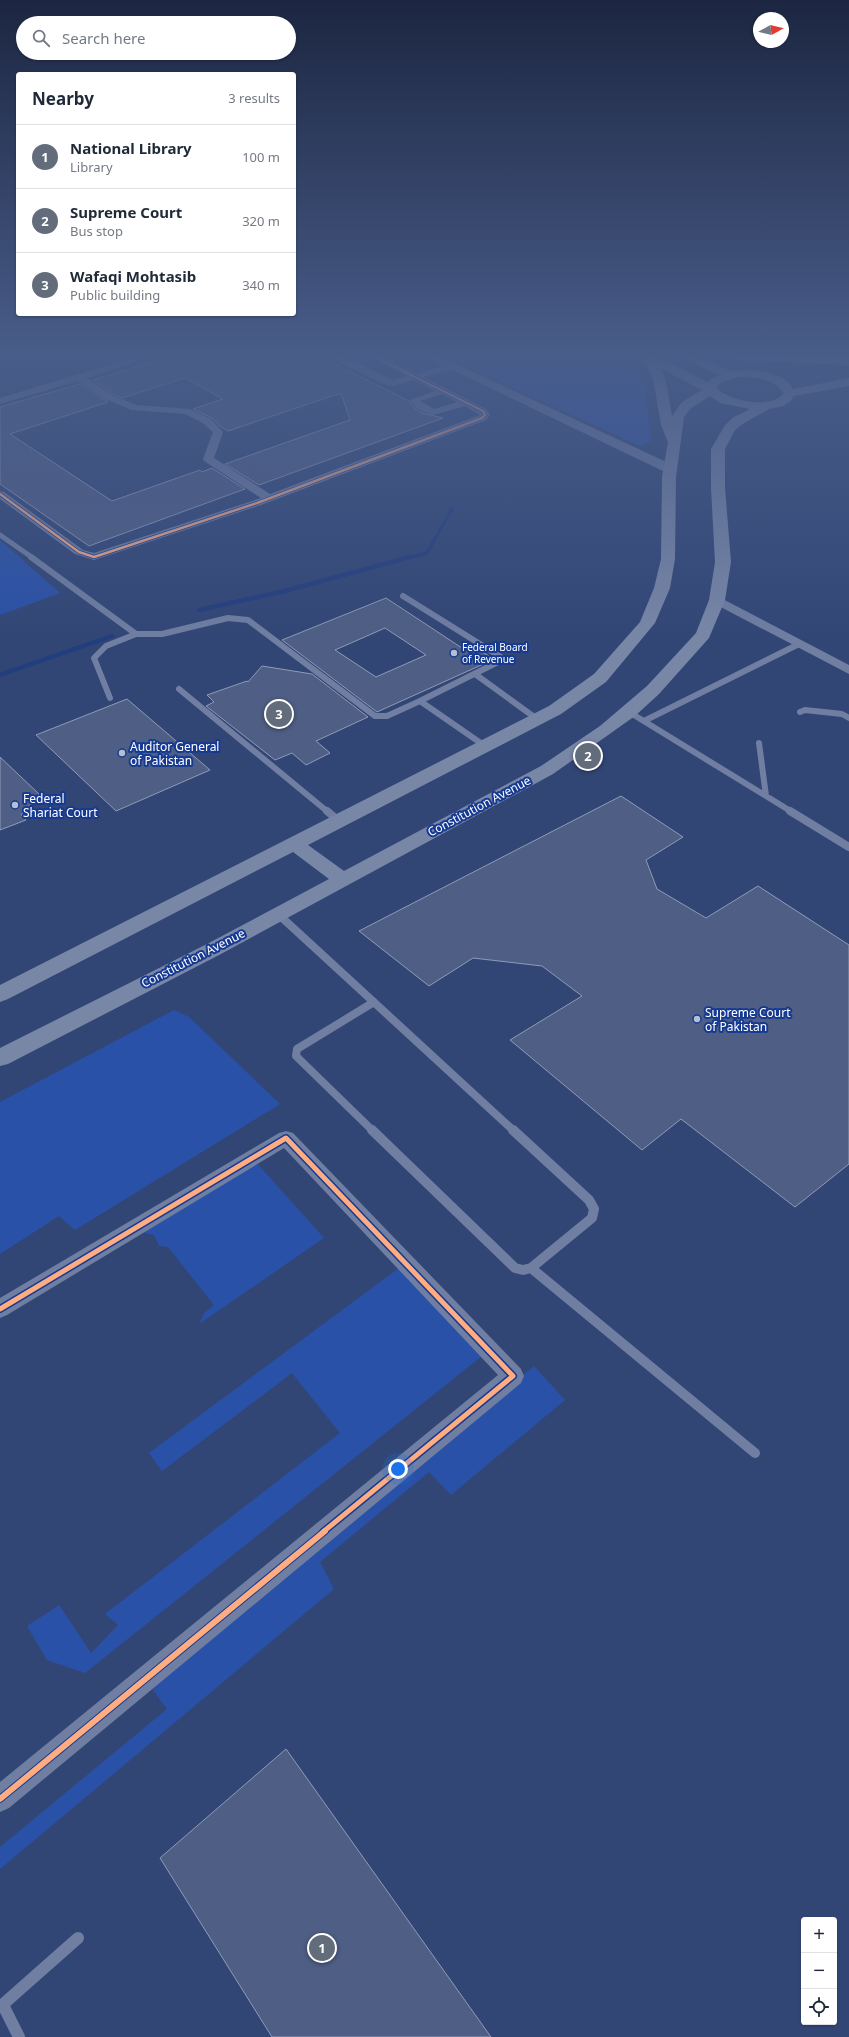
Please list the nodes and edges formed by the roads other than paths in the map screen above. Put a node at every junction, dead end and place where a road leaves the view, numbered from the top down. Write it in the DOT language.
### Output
graph roads {
  1 [pos="211,451"];
  2 [pos="394,451"];
  3 [pos="633,451"];
  4 [pos="673,451"];
  5 [pos="718,451"];
  6 [pos="670,468"];
  7 [pos="0,494"];
  8 [pos="269,498"];
  9 [pos="0,535"];
  10 [pos="403,596"];
  11 [pos="717,600"];
  12 [pos="136,634"];
  13 [pos="799,644"];
  14 [pos="849,670"];
  15 [pos="475,674"];
  16 [pos="179,689"];
  17 [pos="110,698"];
  18 [pos="420,701"];
  19 [pos="800,712"];
  20 [pos="636,717"];
  21 [pos="849,718"];
  22 [pos="537,719"];
  23 [pos="759,743"];
  24 [pos="485,746"];
  25 [pos="766,796"];
  26 [pos="339,821"];
  27 [pos="294,844"];
  28 [pos="849,848"];
  29 [pos="342,880"];
  30 [pos="278,914"];
  31 [pos="0,994"];
  32 [pos="374,1002"];
  33 [pos="0,1058"];
  34 [pos="531,1268"];
  35 [pos="0,1309"];
  36 [pos="755,1453"];
  37 [pos="0,1799"];
  38 [pos="78,1938"];
  39 [pos="1,2006"];
  40 [pos="19,2037"];
  1 -- 8 [label="street"];
  2 -- 8 [label="street"];
  3 -- 6 [label="street"];
  4 -- 6 [label="main road"];
  5 -- 11 [label="main road, Constitution Avenue"];
  6 -- 22 [label="main road"];
  7 -- 8 [label="street"];
  9 -- 12 [label="lane"];
  10 -- 15 [label="lane"];
  11 -- 13 [label="street"];
  11 -- 20 [label="main road, Constitution Avenue"];
  12 -- 17 [label="lane"];
  12 -- 18 [label="lane"];
  13 -- 14 [label="street"];
  13 -- 20 [label="lane"];
  15 -- 18 [label="lane"];
  15 -- 22 [label="lane"];
  16 -- 26 [label="lane"];
  18 -- 24 [label="lane"];
  19 -- 21 [label="lane"];
  20 -- 25 [label="lane"];
  20 -- 29 [label="main road, Constitution Avenue"];
  22 -- 24 [label="main road"];
  23 -- 25 [label="lane"];
  24 -- 26 [label="main road"];
  25 -- 28 [label="lane"];
  26 -- 27 [label="main road"];
  27 -- 29 [label="main road"];
  27 -- 31 [label="main road"];
  29 -- 30 [label="main road, Constitution Avenue"];
  30 -- 32 [label="lane"];
  30 -- 33 [label="main road, Constitution Avenue"];
  32 -- 34 [label="lane"];
  32 -- 34 [label="lane"];
  34 -- 36 [label="lane"];
  35 -- 37 [label="street"];
  38 -- 39 [label="lane"];
  39 -- 40 [label="lane"];
}
